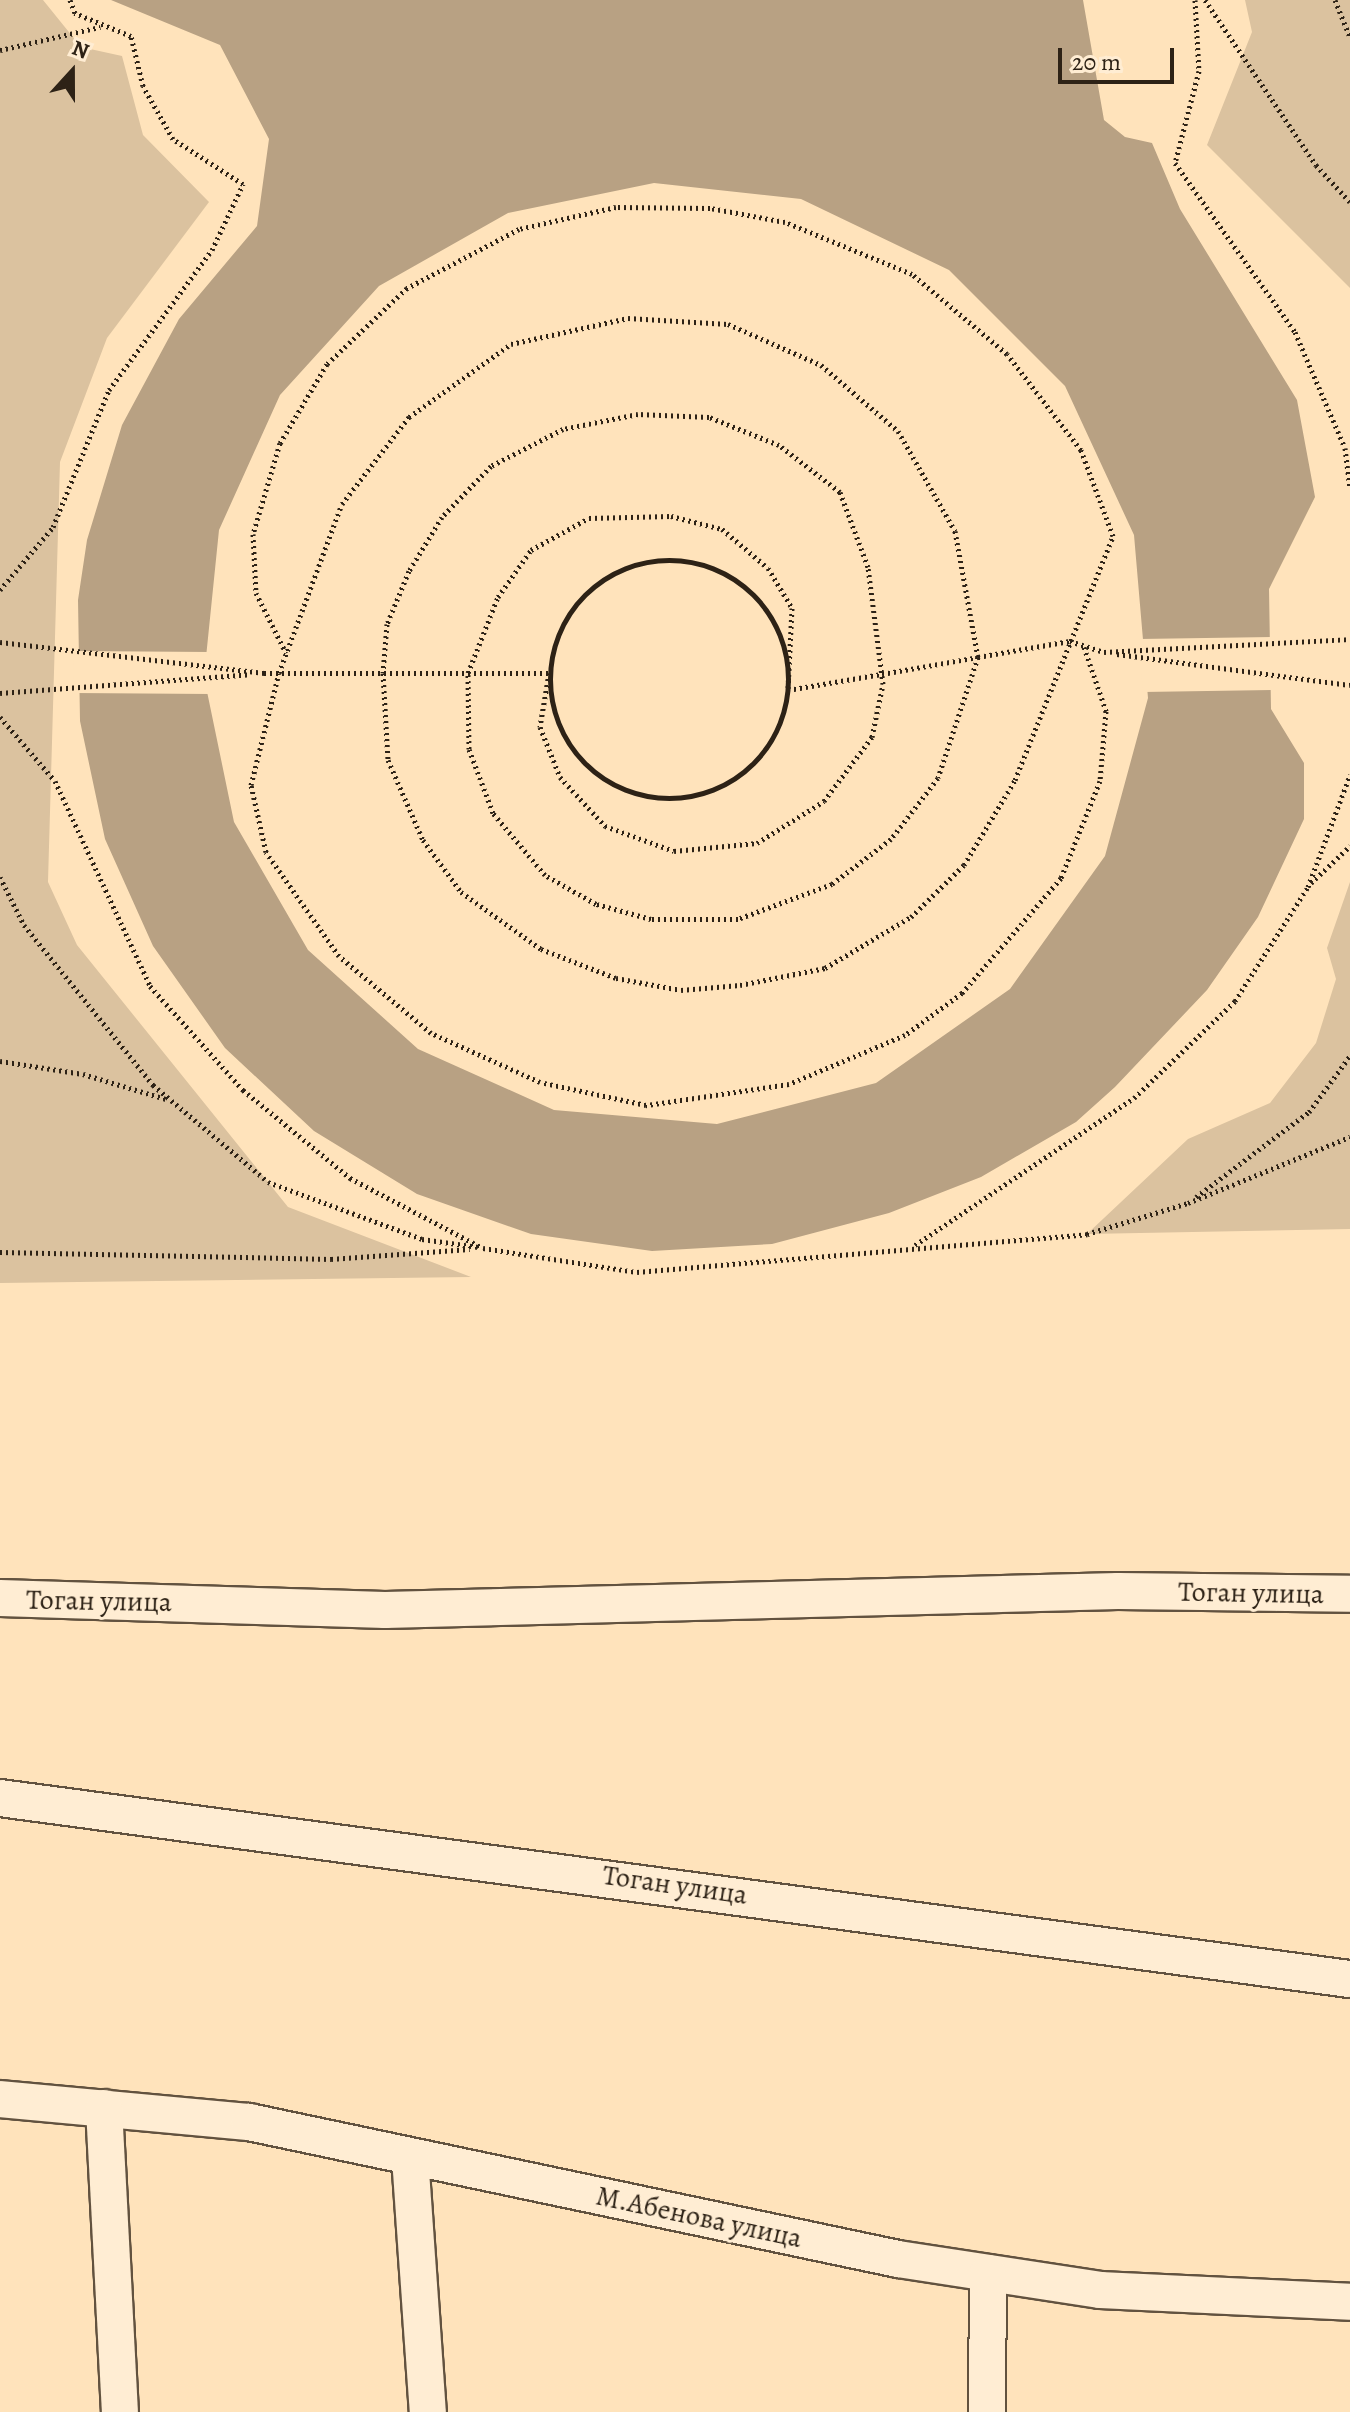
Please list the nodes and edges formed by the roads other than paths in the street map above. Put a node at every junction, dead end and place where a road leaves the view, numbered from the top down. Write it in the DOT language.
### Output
graph roads {
  1 [pos="1350,1594"];
  2 [pos="0,1598"];
  3 [pos="0,1798"];
  4 [pos="1350,1979"];
  5 [pos="0,2099"];
  6 [pos="104,2108"];
  7 [pos="410,2157"];
  8 [pos="988,2273"];
  9 [pos="1350,2302"];
  10 [pos="120,2412"];
  11 [pos="428,2412"];
  12 [pos="987,2412"];
  1 -- 2 [label="street, Тоган улица"];
  3 -- 4 [label="street, Тоган улица"];
  5 -- 6 [label="street, М.Абенова улица"];
  6 -- 7 [label="street, М.Абенова улица"];
  6 -- 10 [label="street"];
  7 -- 8 [label="street, М.Абенова улица"];
  7 -- 11 [label="street"];
  8 -- 9 [label="street, М.Абенова улица"];
  8 -- 12 [label="street"];
}
